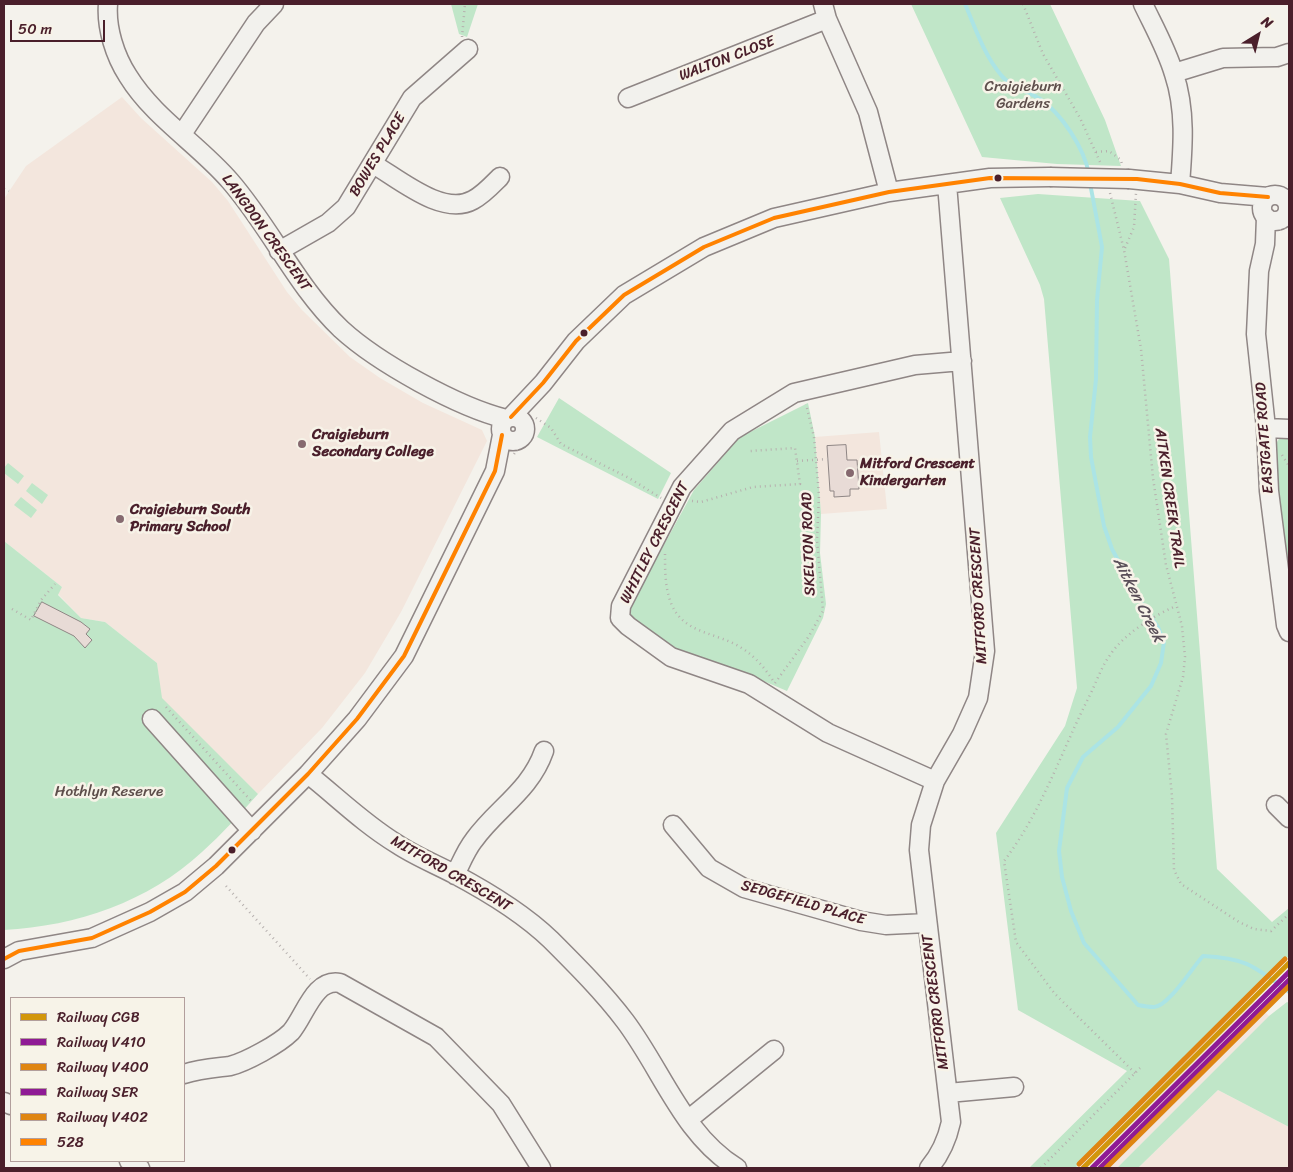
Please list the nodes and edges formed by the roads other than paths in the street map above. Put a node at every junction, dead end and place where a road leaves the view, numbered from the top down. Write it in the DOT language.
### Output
graph roads {
  1 [pos="108,4"];
  2 [pos="274,4"];
  3 [pos="1144,4"];
  4 [pos="825,12"];
  5 [pos="468,49"];
  6 [pos="1289,53"];
  7 [pos="1174,73"];
  8 [pos="628,98"];
  9 [pos="182,134"];
  10 [pos="373,164"];
  11 [pos="500,177"];
  12 [pos="947,184"];
  13 [pos="1180,184"];
  14 [pos="890,192"];
  15 [pos="1288,202"];
  16 [pos="1275,221"];
  17 [pos="279,251"];
  18 [pos="962,361"];
  19 [pos="517,425"];
  20 [pos="1266,428"];
  21 [pos="1289,429"];
  22 [pos="1289,632"];
  23 [pos="152,719"];
  24 [pos="544,751"];
  25 [pos="308,774"];
  26 [pos="934,781"];
  27 [pos="673,825"];
  28 [pos="252,831"];
  29 [pos="455,875"];
  30 [pos="927,923"];
  31 [pos="9,953"];
  32 [pos="774,1050"];
  33 [pos="185,1074"];
  34 [pos="1014,1087"];
  35 [pos="948,1093"];
  36 [pos="689,1119"];
  37 [pos="541,1168"];
  38 [pos="737,1168"];
  39 [pos="929,1168"];
  1 -- 9 [label="street, LANGDON CRESCENT"];
  2 -- 9 [label="street"];
  3 -- 7 [label="street"];
  4 -- 8 [label="street, WALTON CLOSE"];
  4 -- 14 [label="street"];
  5 -- 10 [label="street, BOWES PLACE"];
  6 -- 7 [label="street"];
  7 -- 13 [label="street"];
  9 -- 17 [label="street, LANGDON CRESCENT"];
  10 -- 11 [label="street"];
  10 -- 17 [label="street, BOWES PLACE"];
  12 -- 13 [label="street, bridge"];
  12 -- 14 [label="street"];
  12 -- 18 [label="street, MITFORD CRESCENT"];
  13 -- 16 [label="street"];
  14 -- 19 [label="street"];
  15 -- 16 [label="street, EASTGATE ROAD"];
  16 -- 20 [label="street, EASTGATE ROAD"];
  17 -- 19 [label="street, LANGDON CRESCENT"];
  18 -- 26 [label="street, MITFORD CRESCENT"];
  18 -- 26 [label="street, WHITLEY CRESCENT"];
  19 -- 25 [label="street"];
  20 -- 21 [label="street"];
  20 -- 22 [label="street, EASTGATE ROAD"];
  23 -- 28 [label="street"];
  24 -- 29 [label="street"];
  25 -- 28 [label="street"];
  25 -- 29 [label="street, MITFORD CRESCENT"];
  26 -- 30 [label="street, MITFORD CRESCENT"];
  27 -- 30 [label="street, SEDGEFIELD PLACE"];
  28 -- 31 [label="street"];
  29 -- 36 [label="street, MITFORD CRESCENT"];
  30 -- 35 [label="street, MITFORD CRESCENT"];
  32 -- 36 [label="street"];
  33 -- 37 [label="street"];
  34 -- 35 [label="street"];
  35 -- 39 [label="street, MITFORD CRESCENT"];
  36 -- 38 [label="street, MITFORD CRESCENT"];
}
